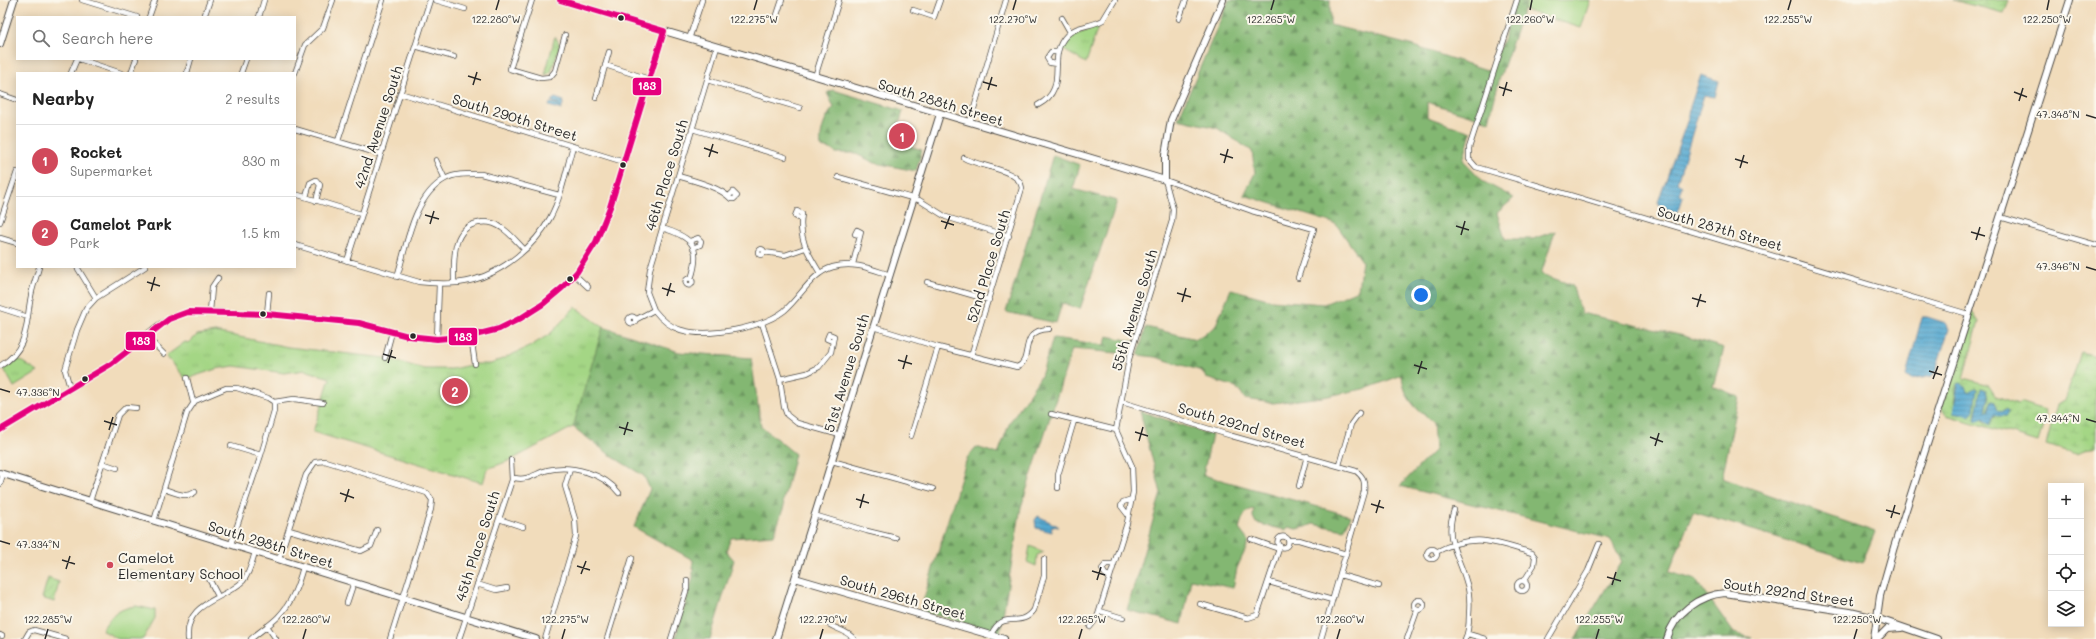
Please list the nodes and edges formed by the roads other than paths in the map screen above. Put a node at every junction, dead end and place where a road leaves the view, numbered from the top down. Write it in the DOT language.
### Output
graph roads {
  1 [pos="14,0"];
  2 [pos="82,0"];
  3 [pos="155,0"];
  4 [pos="210,0"];
  5 [pos="264,0"];
  6 [pos="333,0"];
  7 [pos="383,0"];
  8 [pos="430,0"];
  9 [pos="435,0"];
  10 [pos="532,0"];
  11 [pos="560,0"];
  12 [pos="702,0"];
  13 [pos="782,0"];
  14 [pos="839,0"];
  15 [pos="940,0"];
  16 [pos="1006,0"];
  17 [pos="1115,0"];
  18 [pos="1186,0"];
  19 [pos="1223,0"];
  20 [pos="1517,0"];
  21 [pos="2070,0"];
  22 [pos="465,9"];
  23 [pos="913,10"];
  24 [pos="134,16"];
  25 [pos="149,16"];
  26 [pos="204,16"];
  27 [pos="259,16"];
  28 [pos="1062,18"];
  29 [pos="1179,19"];
  30 [pos="775,21"];
  31 [pos="2,31"];
  32 [pos="664,31"];
  33 [pos="1070,32"];
  34 [pos="565,35"];
  35 [pos="689,39"];
  36 [pos="0,44"];
  37 [pos="415,46"];
  38 [pos="717,47"];
  39 [pos="609,52"];
  40 [pos="1058,52"];
  41 [pos="454,57"];
  42 [pos="78,60"];
  43 [pos="81,60"];
  44 [pos="136,60"];
  45 [pos="191,60"];
  46 [pos="246,60"];
  47 [pos="1057,64"];
  48 [pos="606,65"];
  49 [pos="72,72"];
  50 [pos="118,72"];
  51 [pos="131,72"];
  52 [pos="187,72"];
  53 [pos="241,72"];
  54 [pos="295,72"];
  55 [pos="815,76"];
  56 [pos="649,79"];
  57 [pos="707,80"];
  58 [pos="0,94"];
  59 [pos="400,94"];
  60 [pos="596,98"];
  61 [pos="16,100"];
  62 [pos="1038,105"];
  63 [pos="800,108"];
  64 [pos="940,114"];
  65 [pos="970,122"];
  66 [pos="296,129"];
  67 [pos="692,129"];
  68 [pos="338,141"];
  69 [pos="573,146"];
  70 [pos="380,154"];
  71 [pos="785,157"];
  72 [pos="964,158"];
  73 [pos="436,160"];
  74 [pos="624,162"];
  75 [pos="16,175"];
  76 [pos="678,176"];
  77 [pos="838,177"];
  78 [pos="445,179"];
  79 [pos="1165,180"];
  80 [pos="296,194"];
  81 [pos="560,195"];
  82 [pos="729,196"];
  83 [pos="306,197"];
  84 [pos="913,199"];
  85 [pos="316,200"];
  86 [pos="1,213"];
  87 [pos="361,214"];
  88 [pos="2000,217"];
  89 [pos="799,218"];
  90 [pos="0,222"];
  91 [pos="662,228"];
  92 [pos="860,236"];
  93 [pos="1009,236"];
  94 [pos="0,238"];
  95 [pos="16,243"];
  96 [pos="2096,245"];
  97 [pos="296,246"];
  98 [pos="805,248"];
  99 [pos="524,249"];
  100 [pos="764,252"];
  101 [pos="347,261"];
  102 [pos="853,264"];
  103 [pos="39,268"];
  104 [pos="77,268"];
  105 [pos="142,268"];
  106 [pos="820,273"];
  107 [pos="576,274"];
  108 [pos="890,275"];
  109 [pos="398,277"];
  110 [pos="218,278"];
  111 [pos="1298,278"];
  112 [pos="691,279"];
  113 [pos="454,282"];
  114 [pos="927,282"];
  115 [pos="439,284"];
  116 [pos="588,287"];
  117 [pos="269,293"];
  118 [pos="96,298"];
  119 [pos="989,300"];
  120 [pos="0,308"];
  121 [pos="654,310"];
  122 [pos="210,312"];
  123 [pos="267,314"];
  124 [pos="1968,314"];
  125 [pos="28,317"];
  126 [pos="635,320"];
  127 [pos="762,323"];
  128 [pos="873,327"];
  129 [pos="1049,329"];
  130 [pos="392,332"];
  131 [pos="146,336"];
  132 [pos="471,336"];
  133 [pos="437,339"];
  134 [pos="832,341"];
  135 [pos="938,347"];
  136 [pos="164,354"];
  137 [pos="971,356"];
  138 [pos="385,358"];
  139 [pos="476,364"];
  140 [pos="0,366"];
  141 [pos="188,378"];
  142 [pos="780,380"];
  143 [pos="70,388"];
  144 [pos="193,402"];
  145 [pos="274,402"];
  146 [pos="1122,402"];
  147 [pos="323,403"];
  148 [pos="136,408"];
  149 [pos="1359,413"];
  150 [pos="1051,414"];
  151 [pos="1074,421"];
  152 [pos="0,430"];
  153 [pos="1116,430"];
  154 [pos="840,435"];
  155 [pos="911,436"];
  156 [pos="232,446"];
  157 [pos="262,455"];
  158 [pos="1307,456"];
  159 [pos="511,460"];
  160 [pos="832,461"];
  161 [pos="102,463"];
  162 [pos="1339,465"];
  163 [pos="117,468"];
  164 [pos="570,469"];
  165 [pos="2,473"];
  166 [pos="512,480"];
  167 [pos="0,484"];
  168 [pos="1298,486"];
  169 [pos="1058,488"];
  170 [pos="164,489"];
  171 [pos="933,490"];
  172 [pos="195,492"];
  173 [pos="619,493"];
  174 [pos="1132,499"];
  175 [pos="90,501"];
  176 [pos="1454,510"];
  177 [pos="814,515"];
  178 [pos="1128,515"];
  179 [pos="499,519"];
  180 [pos="154,520"];
  181 [pos="523,527"];
  182 [pos="289,530"];
  183 [pos="377,530"];
  184 [pos="896,538"];
  185 [pos="1251,539"];
  186 [pos="1288,540"];
  187 [pos="231,544"];
  188 [pos="1451,544"];
  189 [pos="1599,544"];
  190 [pos="1280,548"];
  191 [pos="255,552"];
  192 [pos="1436,552"];
  193 [pos="1346,554"];
  194 [pos="632,558"];
  195 [pos="279,559"];
  196 [pos="1044,559"];
  197 [pos="1114,564"];
  198 [pos="303,567"];
  199 [pos="1340,575"];
  200 [pos="208,577"];
  201 [pos="1110,577"];
  202 [pos="795,578"];
  203 [pos="687,580"];
  204 [pos="1524,581"];
  205 [pos="354,582"];
  206 [pos="1269,582"];
  207 [pos="477,584"];
  208 [pos="1379,586"];
  209 [pos="507,588"];
  210 [pos="218,596"];
  211 [pos="402,598"];
  212 [pos="1332,600"];
  213 [pos="347,603"];
  214 [pos="1200,604"];
  215 [pos="1100,611"];
  216 [pos="1417,611"];
  217 [pos="466,617"];
  218 [pos="1123,618"];
  219 [pos="1876,618"];
  220 [pos="823,620"];
  221 [pos="266,626"];
  222 [pos="1090,627"];
  223 [pos="1906,628"];
  224 [pos="991,635"];
  225 [pos="1467,637"];
  226 [pos="25,639"];
  227 [pos="66,639"];
  228 [pos="188,639"];
  229 [pos="251,639"];
  230 [pos="276,639"];
  231 [pos="390,639"];
  232 [pos="459,639"];
  233 [pos="536,639"];
  234 [pos="545,639"];
  235 [pos="607,639"];
  236 [pos="671,639"];
  237 [pos="776,639"];
  238 [pos="854,639"];
  239 [pos="1004,639"];
  240 [pos="1321,639"];
  241 [pos="1407,639"];
  242 [pos="1485,639"];
  243 [pos="1548,639"];
  244 [pos="1667,639"];
  245 [pos="1876,639"];
  246 [pos="1937,639"];
  1 -- 31 [label="main road"];
  2 -- 24 [label="street"];
  3 -- 25 [label="street"];
  4 -- 26 [label="street"];
  5 -- 27 [label="street"];
  6 -- 54 [label="street"];
  7 -- 68 [label="street"];
  8 -- 37 [label="street, 42nd Avenue South"];
  9 -- 22 [label="street"];
  10 -- 34 [label="street"];
  11 -- 32 [label="main road, South 288th Street"];
  12 -- 35 [label="street"];
  13 -- 30 [label="street"];
  14 -- 55 [label="street"];
  15 -- 23 [label="street"];
  16 -- 65 [label="street"];
  17 -- 33 [label="street"];
  18 -- 29 [label="street"];
  19 -- 79 [label="main road, 55th Avenue South"];
  20 -- 124 [label="street, South 287th Street"];
  21 -- 88 [label="main road"];
  28 -- 33 [label="street"];
  31 -- 36 [label="main road"];
  32 -- 35 [label="main road, South 288th Street"];
  32 -- 56 [label="street"];
  33 -- 40 [label="street"];
  35 -- 38 [label="main road, South 288th Street"];
  37 -- 41 [label="street"];
  37 -- 59 [label="street, 42nd Avenue South"];
  38 -- 55 [label="main road, South 288th Street"];
  38 -- 57 [label="street, 46th Place South"];
  39 -- 48 [label="street"];
  40 -- 47 [label="street"];
  40 -- 47 [label="street"];
  42 -- 49 [label="street"];
  43 -- 50 [label="street"];
  44 -- 51 [label="street"];
  45 -- 52 [label="street"];
  46 -- 53 [label="street"];
  47 -- 62 [label="street"];
  48 -- 56 [label="street"];
  48 -- 60 [label="street"];
  55 -- 64 [label="main road, South 288th Street"];
  56 -- 74 [label="street"];
  57 -- 63 [label="street"];
  57 -- 67 [label="street, 46th Place South"];
  58 -- 61 [label="street"];
  59 -- 69 [label="street, South 290th Street"];
  59 -- 70 [label="street, 42nd Avenue South"];
  64 -- 65 [label="main road, South 288th Street"];
  64 -- 84 [label="main road, 51st Avenue South"];
  65 -- 79 [label="main road, South 288th Street"];
  66 -- 68 [label="street"];
  67 -- 71 [label="street"];
  67 -- 76 [label="street, 46th Place South"];
  68 -- 70 [label="street"];
  69 -- 74 [label="street, South 290th Street"];
  69 -- 81 [label="street"];
  70 -- 87 [label="street, 42nd Avenue South"];
  72 -- 93 [label="street, 52nd Place South"];
  73 -- 78 [label="street"];
  74 -- 107 [label="street"];
  75 -- 86 [label="street"];
  76 -- 82 [label="street"];
  76 -- 91 [label="street, 46th Place South"];
  77 -- 84 [label="street"];
  78 -- 81 [label="street"];
  78 -- 109 [label="street"];
  79 -- 111 [label="street, South 288th Street"];
  79 -- 146 [label="street, 55th Avenue South"];
  80 -- 83 [label="street"];
  81 -- 99 [label="street"];
  83 -- 85 [label="street"];
  83 -- 85 [label="street"];
  84 -- 93 [label="street"];
  84 -- 108 [label="main road, 51st Avenue South"];
  85 -- 87 [label="street"];
  86 -- 90 [label="street"];
  87 -- 101 [label="street, 42nd Avenue South"];
  88 -- 96 [label="street"];
  88 -- 124 [label="main road"];
  89 -- 98 [label="street"];
  91 -- 112 [label="street"];
  91 -- 121 [label="street, 46th Place South"];
  92 -- 102 [label="street"];
  93 -- 119 [label="street, 52nd Place South"];
  94 -- 95 [label="street"];
  97 -- 101 [label="street"];
  98 -- 100 [label="street"];
  98 -- 106 [label="street"];
  99 -- 113 [label="street"];
  99 -- 113 [label="street"];
  101 -- 109 [label="street"];
  102 -- 106 [label="street"];
  102 -- 108 [label="street"];
  103 -- 125 [label="street"];
  104 -- 118 [label="street"];
  105 -- 118 [label="street"];
  106 -- 127 [label="street"];
  107 -- 116 [label="street"];
  107 -- 132 [label="street"];
  108 -- 128 [label="main road, 51st Avenue South"];
  109 -- 115 [label="street"];
  110 -- 122 [label="street"];
  113 -- 115 [label="street"];
  114 -- 119 [label="street"];
  115 -- 133 [label="street"];
  117 -- 123 [label="street"];
  118 -- 143 [label="street"];
  119 -- 137 [label="street, 52nd Place South"];
  120 -- 125 [label="street"];
  121 -- 126 [label="street"];
  121 -- 127 [label="street"];
  122 -- 123 [label="street"];
  122 -- 131 [label="street"];
  123 -- 130 [label="street"];
  124 -- 219 [label="main road"];
  125 -- 140 [label="street"];
  127 -- 142 [label="street"];
  128 -- 135 [label="street"];
  128 -- 154 [label="main road, 51st Avenue South"];
  129 -- 137 [label="street"];
  130 -- 133 [label="street"];
  130 -- 138 [label="street"];
  131 -- 136 [label="street"];
  131 -- 143 [label="street"];
  132 -- 133 [label="street"];
  132 -- 139 [label="street"];
  134 -- 142 [label="street"];
  135 -- 137 [label="street"];
  135 -- 155 [label="street"];
  141 -- 144 [label="street"];
  142 -- 154 [label="street"];
  143 -- 152 [label="street"];
  144 -- 145 [label="street"];
  144 -- 170 [label="street"];
  145 -- 147 [label="street"];
  145 -- 157 [label="street"];
  146 -- 153 [label="street, 55th Avenue South"];
  146 -- 158 [label="street, South 292nd Street"];
  148 -- 161 [label="street"];
  149 -- 162 [label="street"];
  150 -- 151 [label="street"];
  151 -- 153 [label="street"];
  151 -- 169 [label="street"];
  153 -- 174 [label="street"];
  154 -- 160 [label="main road, 51st Avenue South"];
  156 -- 157 [label="street"];
  157 -- 187 [label="street"];
  158 -- 162 [label="street, South 292nd Street"];
  158 -- 168 [label="street"];
  159 -- 166 [label="street, 45th Place South"];
  160 -- 171 [label="street"];
  160 -- 177 [label="main road, 51st Avenue South"];
  161 -- 163 [label="street"];
  161 -- 175 [label="street"];
  162 -- 193 [label="street, South 292nd Street"];
  164 -- 166 [label="street"];
  164 -- 173 [label="street"];
  164 -- 234 [label="street"];
  165 -- 167 [label="street"];
  165 -- 175 [label="main road, South 298th Street"];
  166 -- 179 [label="street, 45th Place South"];
  170 -- 172 [label="street"];
  170 -- 180 [label="street"];
  174 -- 178 [label="street"];
  174 -- 178 [label="street"];
  175 -- 180 [label="main road, South 298th Street"];
  176 -- 188 [label="street"];
  177 -- 184 [label="street"];
  177 -- 202 [label="main road, 51st Avenue South"];
  178 -- 197 [label="street"];
  179 -- 181 [label="street"];
  179 -- 207 [label="street, 45th Place South"];
  180 -- 187 [label="main road, South 298th Street"];
  182 -- 183 [label="street"];
  182 -- 195 [label="street"];
  182 -- 211 [label="street"];
  185 -- 190 [label="street"];
  186 -- 190 [label="street"];
  186 -- 190 [label="street"];
  186 -- 193 [label="street"];
  187 -- 191 [label="main road, South 298th Street"];
  188 -- 192 [label="street"];
  188 -- 204 [label="street"];
  188 -- 225 [label="street"];
  189 -- 243 [label="street"];
  190 -- 206 [label="street"];
  191 -- 195 [label="main road, South 298th Street"];
  191 -- 210 [label="street"];
  193 -- 199 [label="street"];
  194 -- 235 [label="street"];
  195 -- 198 [label="main road, South 298th Street"];
  196 -- 224 [label="street"];
  197 -- 201 [label="street"];
  197 -- 201 [label="street"];
  198 -- 205 [label="main road, South 298th Street"];
  198 -- 221 [label="street"];
  199 -- 208 [label="street"];
  199 -- 212 [label="street"];
  200 -- 210 [label="street"];
  201 -- 215 [label="street"];
  202 -- 224 [label="main road, South 296th Street"];
  202 -- 237 [label="main road, 51st Avenue South"];
  203 -- 236 [label="street"];
  205 -- 211 [label="main road, South 298th Street"];
  205 -- 213 [label="street"];
  206 -- 212 [label="street"];
  206 -- 214 [label="street"];
  207 -- 209 [label="street"];
  207 -- 217 [label="street, 45th Place South"];
  210 -- 228 [label="street"];
  211 -- 217 [label="main road, South 298th Street"];
  211 -- 231 [label="street"];
  212 -- 240 [label="street"];
  215 -- 218 [label="street"];
  215 -- 222 [label="street"];
  216 -- 241 [label="street"];
  217 -- 232 [label="street, 45th Place South"];
  217 -- 233 [label="main road, South 298th Street"];
  219 -- 223 [label="main road, South 292nd Street"];
  219 -- 244 [label="main road, South 292nd Street"];
  219 -- 245 [label="main road"];
  220 -- 238 [label="street"];
  221 -- 229 [label="street"];
  221 -- 230 [label="street"];
  223 -- 245 [label="main road"];
  223 -- 246 [label="main road, South 292nd Street"];
  224 -- 239 [label="main road, South 296th Street"];
  225 -- 242 [label="street"];
  226 -- 227 [label="street"];
}
